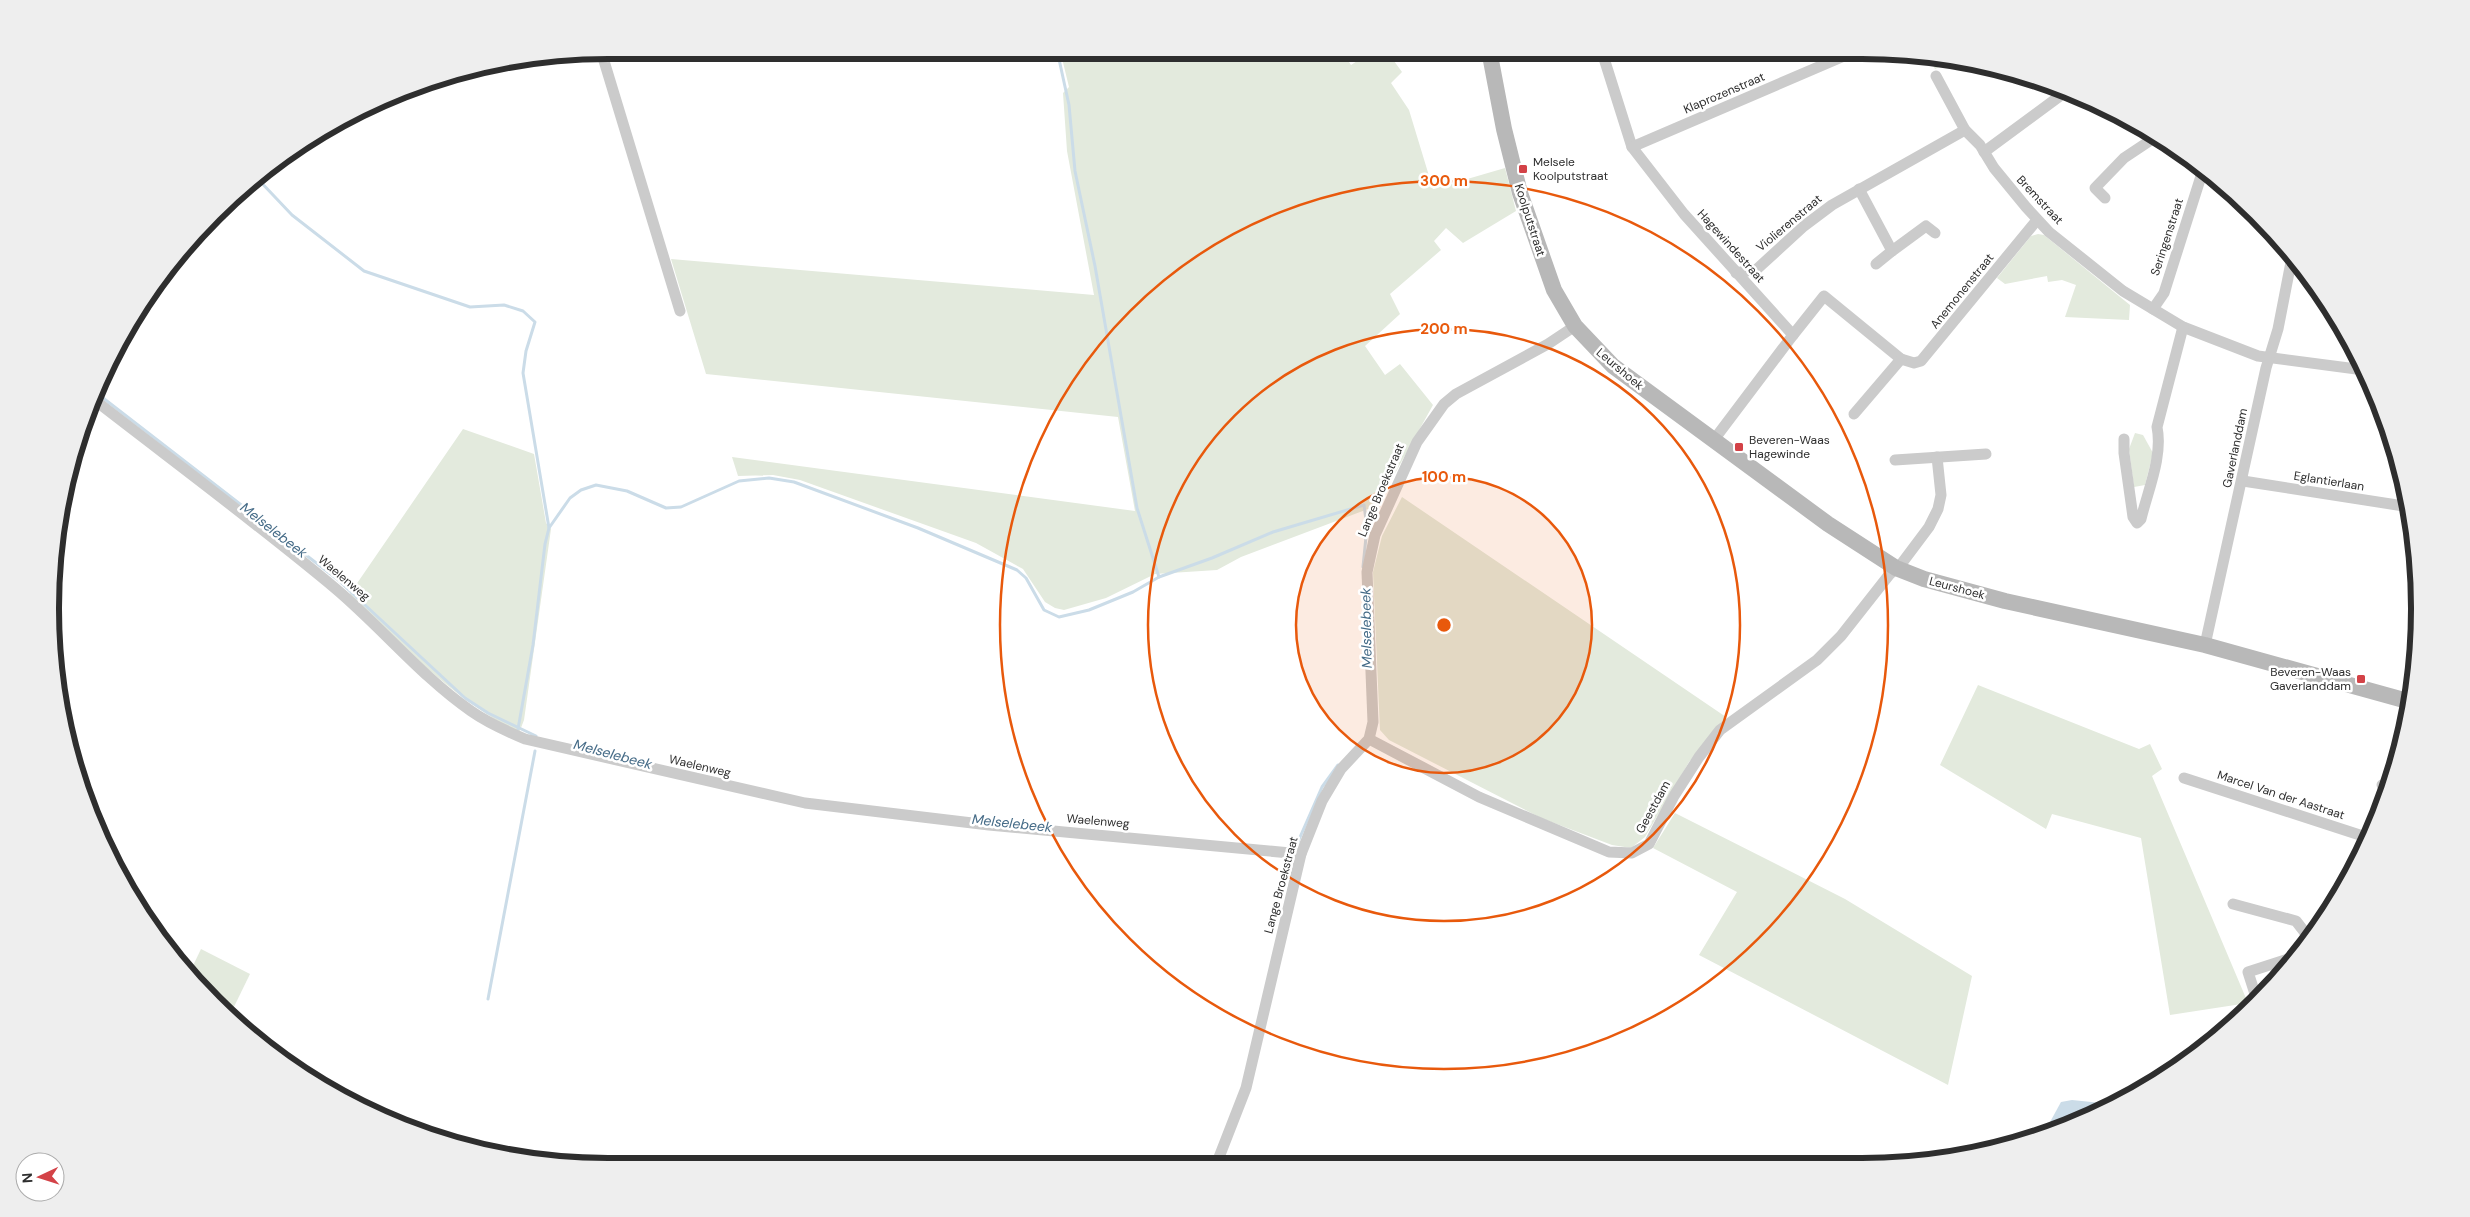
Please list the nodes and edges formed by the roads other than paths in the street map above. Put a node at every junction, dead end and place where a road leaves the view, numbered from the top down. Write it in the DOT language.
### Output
graph roads {
  1 [pos="603,59"];
  2 [pos="1491,59"];
  3 [pos="1607,59"];
  4 [pos="1837,59"];
  5 [pos="1936,76"];
  6 [pos="2060,96"];
  7 [pos="1965,130"];
  8 [pos="2150,141"];
  9 [pos="1632,147"];
  10 [pos="1984,152"];
  11 [pos="2201,176"];
  12 [pos="1859,189"];
  13 [pos="2104,198"];
  14 [pos="2037,220"];
  15 [pos="1935,234"];
  16 [pos="1892,251"];
  17 [pos="1876,264"];
  18 [pos="2290,265"];
  19 [pos="1736,273"];
  20 [pos="2153,309"];
  21 [pos="680,311"];
  22 [pos="1575,326"];
  23 [pos="2183,327"];
  24 [pos="1793,335"];
  25 [pos="2270,357"];
  26 [pos="1901,359"];
  27 [pos="2357,369"];
  28 [pos="99,403"];
  29 [pos="1854,414"];
  30 [pos="2124,439"];
  31 [pos="1713,440"];
  32 [pos="1986,454"];
  33 [pos="1937,457"];
  34 [pos="1895,460"];
  35 [pos="2243,481"];
  36 [pos="2402,506"];
  37 [pos="1896,568"];
  38 [pos="2204,645"];
  39 [pos="2404,700"];
  40 [pos="1369,739"];
  41 [pos="2184,778"];
  42 [pos="2362,836"];
  43 [pos="1301,854"];
  44 [pos="2233,904"];
  45 [pos="2305,933"];
  46 [pos="2284,960"];
  47 [pos="2255,992"];
  48 [pos="1219,1158"];
  1 -- 21 [label="street"];
  2 -- 22 [label="street, Koolputstraat"];
  3 -- 9 [label="street, Hagewindestraat"];
  4 -- 9 [label="street, Klaprozenstraat"];
  5 -- 7 [label="street, Bremstraat"];
  6 -- 10 [label="street"];
  7 -- 10 [label="street, Bremstraat"];
  7 -- 12 [label="street, Violierenstraat"];
  8 -- 13 [label="street"];
  9 -- 19 [label="street, Hagewindestraat"];
  10 -- 14 [label="street, Bremstraat"];
  11 -- 20 [label="street, Seringenstraat"];
  12 -- 16 [label="street"];
  12 -- 19 [label="street, Violierenstraat"];
  14 -- 20 [label="street, Bremstraat"];
  14 -- 26 [label="street, Anemonenstraat"];
  15 -- 16 [label="street"];
  16 -- 17 [label="street"];
  18 -- 25 [label="street, Gaverlanddam"];
  19 -- 24 [label="street, Hagewindestraat"];
  20 -- 23 [label="street, Bremstraat"];
  22 -- 31 [label="street, Leurshoek"];
  22 -- 40 [label="street, Lange Broekstraat"];
  23 -- 25 [label="street, Bremstraat"];
  23 -- 30 [label="street"];
  24 -- 26 [label="street"];
  24 -- 31 [label="street"];
  25 -- 27 [label="street, Bremstraat"];
  25 -- 35 [label="street, Gaverlanddam"];
  26 -- 29 [label="street"];
  28 -- 43 [label="street, Waelenweg"];
  31 -- 37 [label="street, Leurshoek"];
  32 -- 33 [label="street"];
  33 -- 34 [label="street"];
  33 -- 37 [label="street, Geestdam"];
  35 -- 36 [label="street, Eglantierlaan"];
  35 -- 38 [label="street, Gaverlanddam"];
  37 -- 38 [label="street, Leurshoek"];
  37 -- 40 [label="street, Geestdam"];
  38 -- 39 [label="street, Leurshoek"];
  40 -- 43 [label="street, Lange Broekstraat"];
  41 -- 42 [label="street, Marcel Van der Aastraat"];
  43 -- 48 [label="street, Lange Broekstraat"];
  44 -- 45 [label="street"];
  46 -- 47 [label="street"];
}
